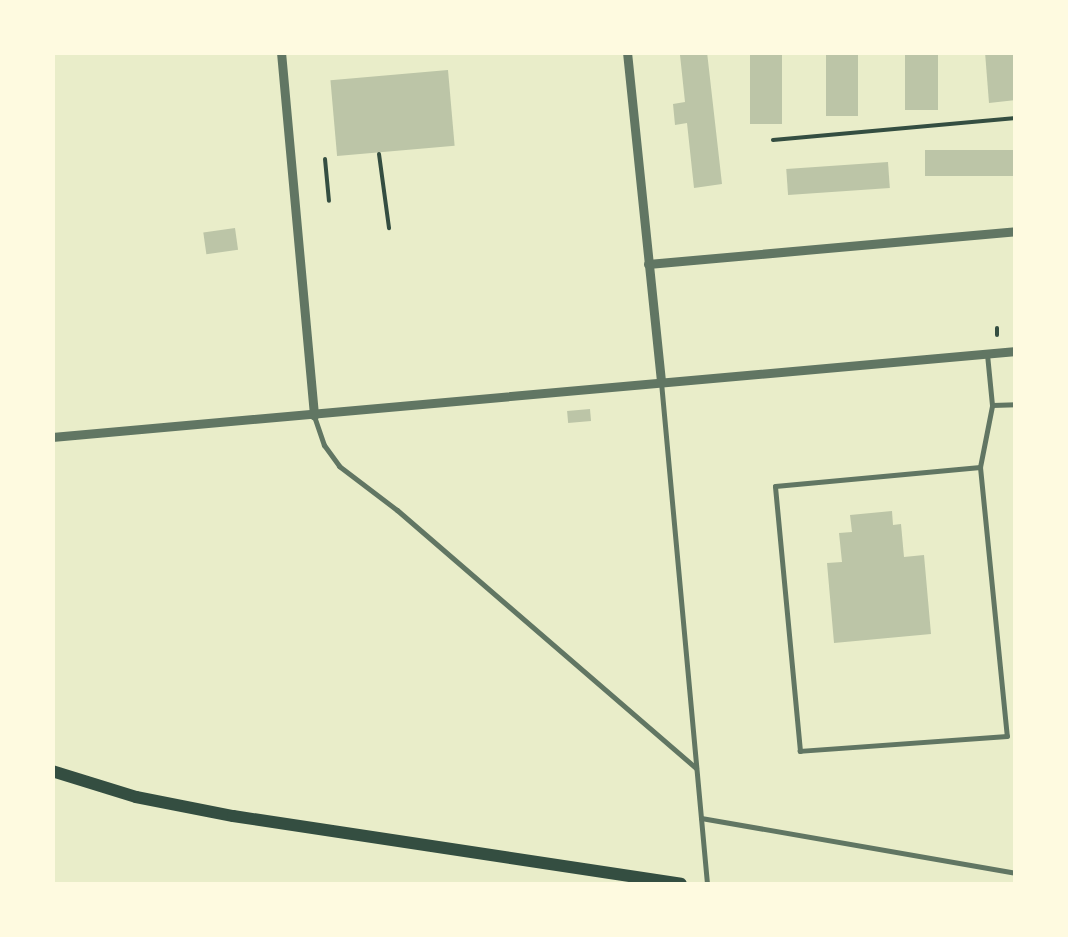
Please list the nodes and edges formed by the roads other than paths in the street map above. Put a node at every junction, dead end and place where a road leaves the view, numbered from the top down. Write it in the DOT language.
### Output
graph roads {
  1 [pos="280,52"];
  2 [pos="627,52"];
  3 [pos="1016,230"];
  4 [pos="648,264"];
  5 [pos="1016,351"];
  6 [pos="986,354"];
  7 [pos="661,382"];
  8 [pos="1016,404"];
  9 [pos="992,405"];
  10 [pos="314,416"];
  11 [pos="52,437"];
  12 [pos="980,467"];
  13 [pos="696,768"];
  14 [pos="52,771"];
  15 [pos="701,818"];
  16 [pos="1016,873"];
  17 [pos="681,884"];
  18 [pos="707,884"];
  1 -- 10 [label="street"];
  2 -- 4 [label="street"];
  3 -- 4 [label="street"];
  4 -- 7 [label="street"];
  5 -- 6 [label="street"];
  6 -- 7 [label="street"];
  6 -- 9 [label="lane"];
  7 -- 10 [label="street"];
  7 -- 13 [label="lane"];
  8 -- 9 [label="lane"];
  9 -- 12 [label="lane"];
  10 -- 11 [label="street"];
  10 -- 13 [label="lane"];
  12 -- 12 [label="lane"];
  13 -- 15 [label="lane"];
  14 -- 17 [label="main road"];
  15 -- 16 [label="lane"];
  15 -- 18 [label="lane"];
}
